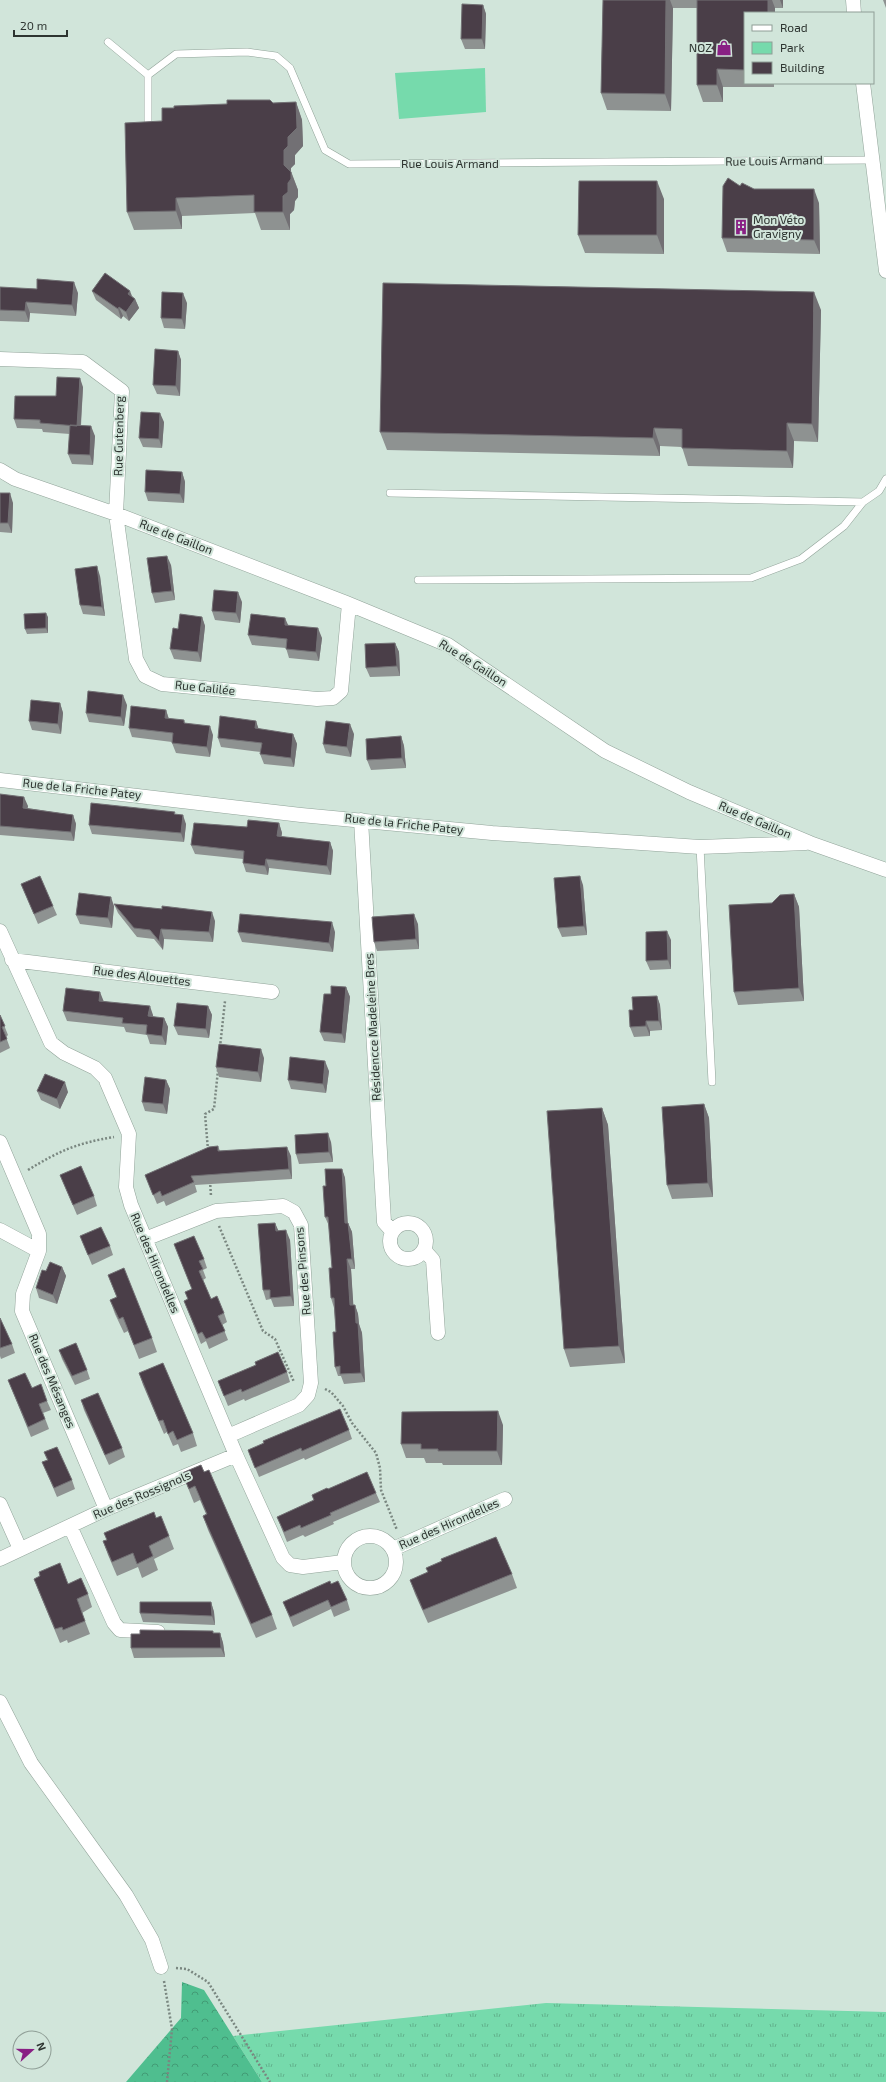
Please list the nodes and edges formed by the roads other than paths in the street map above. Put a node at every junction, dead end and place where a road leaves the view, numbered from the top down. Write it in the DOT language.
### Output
graph roads {
  1 [pos="853,0"];
  2 [pos="854,12"];
  3 [pos="108,42"];
  4 [pos="148,75"];
  5 [pos="863,84"];
  6 [pos="148,127"];
  7 [pos="873,160"];
  8 [pos="886,271"];
  9 [pos="0,359"];
  10 [pos="0,470"];
  11 [pos="886,479"];
  12 [pos="390,493"];
  13 [pos="862,502"];
  14 [pos="116,514"];
  15 [pos="418,580"];
  16 [pos="349,604"];
  17 [pos="0,780"];
  18 [pos="361,820"];
  19 [pos="810,843"];
  20 [pos="700,847"];
  21 [pos="886,870"];
  22 [pos="0,931"];
  23 [pos="12,960"];
  24 [pos="272,992"];
  25 [pos="712,1082"];
  26 [pos="0,1142"];
  27 [pos="0,1230"];
  28 [pos="392,1231"];
  29 [pos="145,1239"];
  30 [pos="424,1250"];
  31 [pos="39,1251"];
  32 [pos="438,1333"];
  33 [pos="228,1436"];
  34 [pos="236,1455"];
  35 [pos="505,1499"];
  36 [pos="0,1504"];
  37 [pos="106,1509"];
  38 [pos="70,1526"];
  39 [pos="398,1547"];
  40 [pos="20,1549"];
  41 [pos="0,1559"];
  42 [pos="343,1562"];
  43 [pos="174,1632"];
  44 [pos="0,1702"];
  45 [pos="161,1967"];
  1 -- 2 [label="street"];
  3 -- 4 [label="lane"];
  4 -- 6 [label="lane"];
  4 -- 7 [label="lane, Rue Louis Armand"];
  5 -- 7 [label="street"];
  7 -- 8 [label="street"];
  9 -- 14 [label="street, Rue Gutenberg"];
  10 -- 14 [label="street, Rue de Gaillon"];
  11 -- 13 [label="lane"];
  12 -- 13 [label="lane"];
  13 -- 15 [label="lane"];
  14 -- 16 [label="street, Rue de Gaillon"];
  14 -- 16 [label="street, Rue Galilée"];
  16 -- 19 [label="street, Rue de Gaillon"];
  17 -- 18 [label="street, Rue de la Friche Patey"];
  18 -- 20 [label="street, Rue de la Friche Patey"];
  18 -- 28 [label="street, Résidencce Madeleine Bres"];
  19 -- 20 [label="street, Rue de la Friche Patey"];
  19 -- 21 [label="street, Rue de Gaillon"];
  20 -- 25 [label="lane"];
  22 -- 23 [label="street, Rue des Hirondelles"];
  23 -- 24 [label="street, Rue des Alouettes"];
  23 -- 29 [label="street, Rue des Hirondelles"];
  26 -- 31 [label="street, Rue des Mésanges"];
  27 -- 31 [label="street"];
  28 -- 30 [label="street"];
  28 -- 30 [label="street, Résidencce Madeleine Bres"];
  29 -- 33 [label="street, Rue des Hirondelles"];
  29 -- 33 [label="street, Rue des Pinsons"];
  30 -- 32 [label="street"];
  31 -- 37 [label="street, Rue des Mésanges"];
  33 -- 34 [label="street, Rue des Hirondelles"];
  34 -- 37 [label="street, Rue des Rossignols"];
  34 -- 42 [label="street, Rue des Hirondelles"];
  35 -- 39 [label="street, Rue des Hirondelles"];
  36 -- 40 [label="street"];
  37 -- 38 [label="street, Rue des Rossignols"];
  38 -- 40 [label="street, Rue des Rossignols"];
  38 -- 43 [label="street"];
  39 -- 42 [label="street, Rue des Hirondelles"];
  39 -- 42 [label="street, Rue des Hirondelles"];
  40 -- 41 [label="street, Rue des Rossignols"];
  44 -- 45 [label="street"];
}
